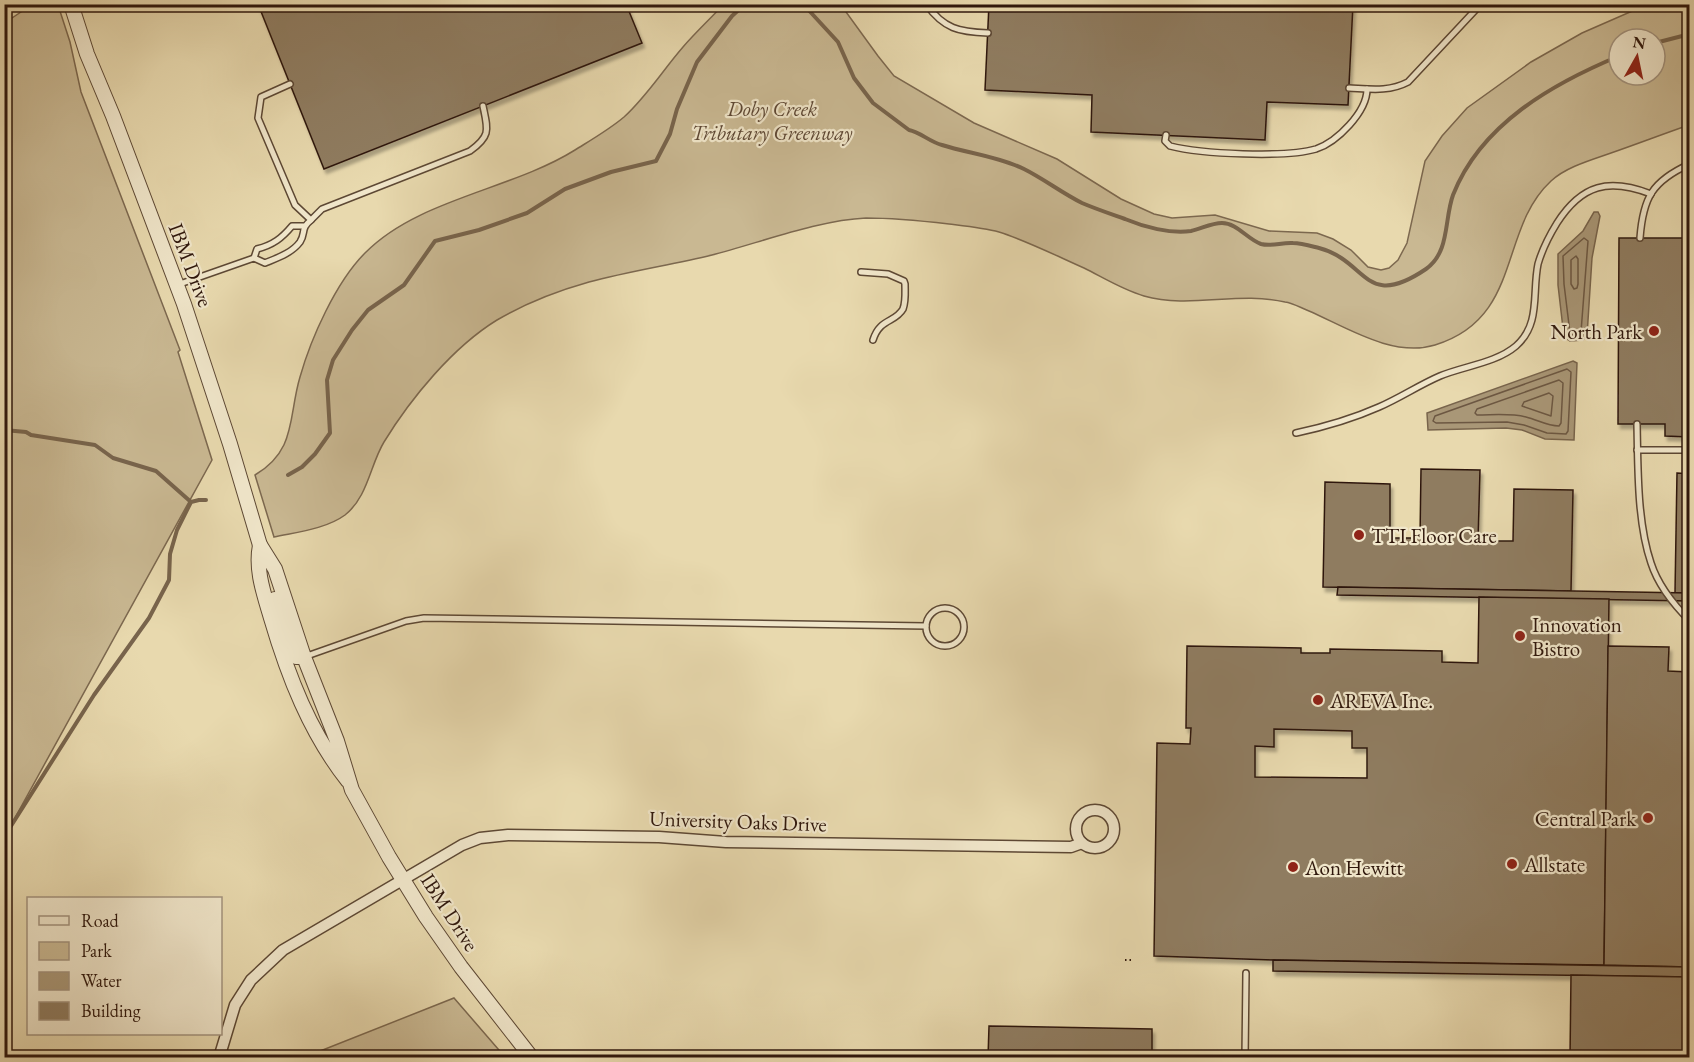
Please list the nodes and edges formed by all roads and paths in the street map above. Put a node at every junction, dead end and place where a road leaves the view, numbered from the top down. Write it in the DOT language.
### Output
graph roads {
  1 [pos="72,4"];
  2 [pos="926,4"];
  3 [pos="1481,4"];
  4 [pos="988,33"];
  5 [pos="290,84"];
  6 [pos="1349,88"];
  7 [pos="1367,89"];
  8 [pos="483,106"];
  9 [pos="1166,135"];
  10 [pos="1689,165"];
  11 [pos="1651,194"];
  12 [pos="311,220"];
  13 [pos="304,226"];
  14 [pos="1640,238"];
  15 [pos="254,258"];
  16 [pos="861,272"];
  17 [pos="177,286"];
  18 [pos="873,340"];
  19 [pos="1637,424"];
  20 [pos="1296,433"];
  21 [pos="1637,450"];
  22 [pos="1689,450"];
  23 [pos="260,545"];
  24 [pos="1689,621"];
  25 [pos="926,626"];
  26 [pos="304,657"];
  27 [pos="348,781"];
  28 [pos="1082,843"];
  29 [pos="404,880"];
  30 [pos="1125,960"];
  31 [pos="1132,960"];
  32 [pos="1246,973"];
  33 [pos="219,1058"];
  34 [pos="532,1058"];
  35 [pos="1245,1058"];
  1 -- 17 [label="street, IBM Drive"];
  2 -- 4 [label="lane"];
  3 -- 7 [label="lane"];
  5 -- 12 [label="lane"];
  6 -- 7 [label="lane"];
  7 -- 9 [label="lane"];
  8 -- 12 [label="lane"];
  10 -- 11 [label="lane"];
  11 -- 14 [label="lane"];
  11 -- 20 [label="lane"];
  12 -- 13 [label="lane"];
  13 -- 15 [label="lane"];
  13 -- 15 [label="lane"];
  15 -- 17 [label="lane"];
  16 -- 18 [label="lane"];
  17 -- 23 [label="street, IBM Drive"];
  19 -- 21 [label="lane"];
  21 -- 22 [label="lane"];
  21 -- 24 [label="lane"];
  23 -- 26 [label="street, IBM Drive"];
  23 -- 27 [label="street, IBM Drive"];
  25 -- 25 [label="lane"];
  25 -- 26 [label="lane"];
  26 -- 27 [label="street, IBM Drive"];
  27 -- 29 [label="street, IBM Drive"];
  28 -- 29 [label="street, University Oaks Drive"];
  29 -- 33 [label="street, University Oaks Drive"];
  29 -- 34 [label="street, IBM Drive"];
  30 -- 31 [label="path"];
  32 -- 35 [label="lane"];
}
